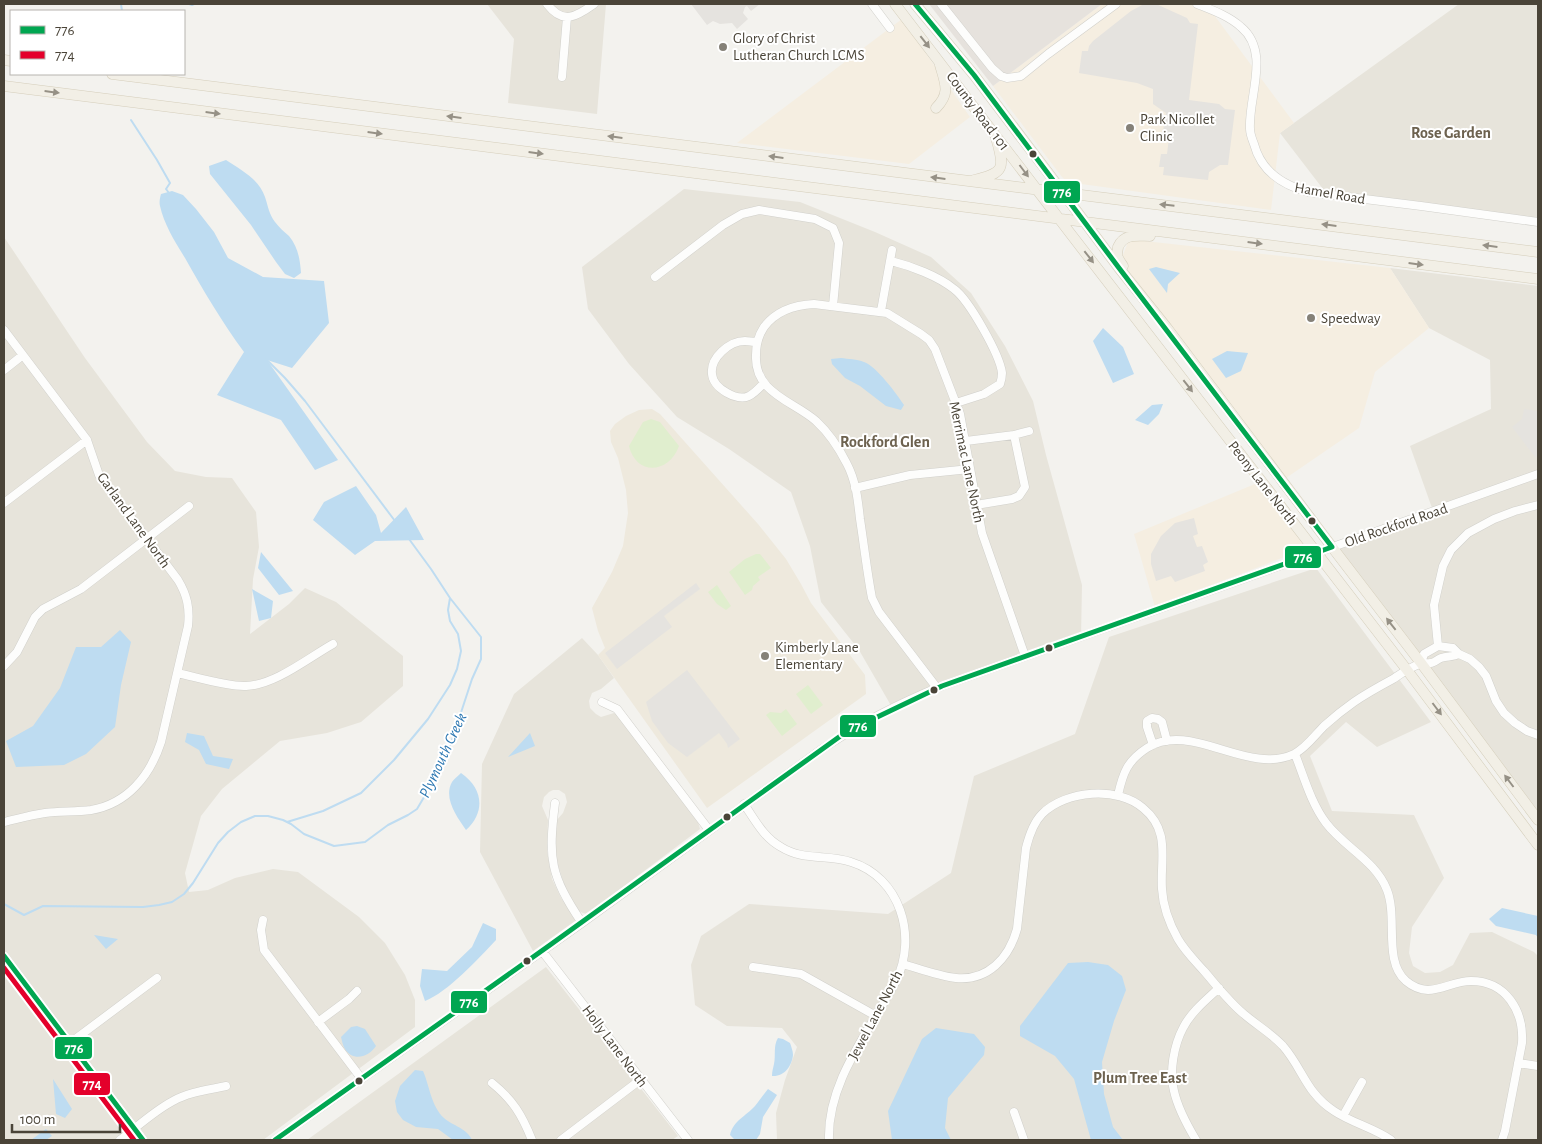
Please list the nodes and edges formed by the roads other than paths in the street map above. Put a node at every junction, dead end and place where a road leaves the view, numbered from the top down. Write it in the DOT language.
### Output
graph roads {
  1 [pos="547,4"];
  2 [pos="594,4"];
  3 [pos="872,4"];
  4 [pos="895,4"];
  5 [pos="915,4"];
  6 [pos="941,4"];
  7 [pos="1116,4"];
  8 [pos="1197,4"];
  9 [pos="567,17"];
  10 [pos="890,28"];
  11 [pos="940,61"];
  12 [pos="120,75"];
  13 [pos="562,77"];
  14 [pos="4,86"];
  15 [pos="936,108"];
  16 [pos="995,133"];
  17 [pos="968,181"];
  18 [pos="1038,190"];
  19 [pos="1064,193"];
  20 [pos="1059,218"];
  21 [pos="1085,222"];
  22 [pos="1538,222"];
  23 [pos="1227,240"];
  24 [pos="892,250"];
  25 [pos="1538,252"];
  26 [pos="890,260"];
  27 [pos="655,277"];
  28 [pos="1538,279"];
  29 [pos="833,306"];
  30 [pos="880,311"];
  31 [pos="1167,328"];
  32 [pos="4,330"];
  33 [pos="756,342"];
  34 [pos="23,355"];
  35 [pos="4,370"];
  36 [pos="764,383"];
  37 [pos="956,403"];
  38 [pos="1029,431"];
  39 [pos="1014,435"];
  40 [pos="87,440"];
  41 [pos="966,441"];
  42 [pos="970,469"];
  43 [pos="1538,474"];
  44 [pos="855,488"];
  45 [pos="4,504"];
  46 [pos="976,505"];
  47 [pos="1538,505"];
  48 [pos="189,506"];
  49 [pos="147,538"];
  50 [pos="1332,547"];
  51 [pos="1317,552"];
  52 [pos="333,644"];
  53 [pos="1438,646"];
  54 [pos="1459,654"];
  55 [pos="1025,656"];
  56 [pos="1421,663"];
  57 [pos="4,666"];
  58 [pos="1407,670"];
  59 [pos="177,673"];
  60 [pos="936,688"];
  61 [pos="602,702"];
  62 [pos="1538,735"];
  63 [pos="1167,741"];
  64 [pos="1152,745"];
  65 [pos="1295,754"];
  66 [pos="1118,795"];
  67 [pos="554,803"];
  68 [pos="744,804"];
  69 [pos="1538,820"];
  70 [pos="4,822"];
  71 [pos="708,830"];
  72 [pos="1538,845"];
  73 [pos="263,920"];
  74 [pos="582,923"];
  75 [pos="542,951"];
  76 [pos="4,956"];
  77 [pos="903,964"];
  78 [pos="754,967"];
  79 [pos="157,978"];
  80 [pos="1219,988"];
  81 [pos="357,991"];
  82 [pos="876,1016"];
  83 [pos="318,1022"];
  84 [pos="70,1043"];
  85 [pos="1518,1063"];
  86 [pos="1538,1066"];
  87 [pos="361,1078"];
  88 [pos="640,1080"];
  89 [pos="1362,1082"];
  90 [pos="492,1083"];
  91 [pos="226,1086"];
  92 [pos="1014,1112"];
  93 [pos="1343,1116"];
  94 [pos="135,1129"];
  95 [pos="120,1140"];
  96 [pos="144,1140"];
  97 [pos="275,1140"];
  98 [pos="532,1140"];
  99 [pos="562,1140"];
  100 [pos="688,1140"];
  101 [pos="829,1140"];
  102 [pos="1024,1140"];
  103 [pos="1196,1140"];
  104 [pos="1391,1140"];
  105 [pos="1502,1140"];
  1 -- 9 [label="street"];
  2 -- 9 [label="street"];
  3 -- 10 [label="street"];
  4 -- 11 [label="main road, County Road 101, one-way"];
  5 -- 19 [label="main road, County Road 101"];
  6 -- 7 [label="street"];
  8 -- 22 [label="street, Hamel Road"];
  9 -- 13 [label="street"];
  11 -- 15 [label="main road"];
  11 -- 16 [label="main road, County Road 101"];
  17 -- 12 [label="main road, one-way"];
  14 -- 20 [label="main road, one-way"];
  16 -- 17 [label="main road"];
  16 -- 18 [label="main road, County Road 101, one-way"];
  17 -- 18 [label="main road"];
  18 -- 19 [label="main road"];
  18 -- 20 [label="main road, County Road 101"];
  19 -- 21 [label="main road, County Road 101"];
  25 -- 19 [label="main road, one-way"];
  20 -- 21 [label="main road"];
  20 -- 51 [label="main road, Peony Lane North, one-way"];
  21 -- 23 [label="main road"];
  21 -- 31 [label="main road, Peony Lane North"];
  23 -- 28 [label="main road, one-way"];
  23 -- 31 [label="main road"];
  24 -- 26 [label="street"];
  26 -- 30 [label="street"];
  26 -- 37 [label="street"];
  27 -- 29 [label="street"];
  29 -- 30 [label="street, Merrimac Lane North"];
  29 -- 33 [label="street, Merrimac Lane North"];
  30 -- 37 [label="street, Merrimac Lane North"];
  31 -- 50 [label="main road, Peony Lane North"];
  32 -- 34 [label="street, Garland Lane North"];
  33 -- 36 [label="street"];
  33 -- 36 [label="street"];
  34 -- 35 [label="street"];
  34 -- 40 [label="street, Garland Lane North"];
  36 -- 44 [label="street"];
  37 -- 41 [label="street, Merrimac Lane North"];
  38 -- 39 [label="street"];
  39 -- 41 [label="street"];
  39 -- 46 [label="street"];
  40 -- 45 [label="street"];
  40 -- 49 [label="street, Garland Lane North"];
  41 -- 42 [label="street, Merrimac Lane North"];
  42 -- 44 [label="street"];
  42 -- 46 [label="street, Merrimac Lane North"];
  43 -- 50 [label="street, Old Rockford Road"];
  44 -- 60 [label="street"];
  46 -- 55 [label="street, Merrimac Lane North"];
  47 -- 53 [label="street"];
  48 -- 49 [label="street"];
  49 -- 57 [label="street"];
  49 -- 59 [label="street, Garland Lane North"];
  50 -- 51 [label="street, Old Rockford Road"];
  56 -- 50 [label="main road, Peony Lane North, one-way"];
  51 -- 55 [label="street, Old Rockford Road"];
  51 -- 58 [label="main road, Peony Lane North"];
  52 -- 59 [label="street"];
  53 -- 54 [label="street"];
  53 -- 56 [label="street"];
  54 -- 56 [label="street"];
  54 -- 62 [label="street"];
  55 -- 60 [label="street, Old Rockford Road"];
  56 -- 58 [label="street"];
  69 -- 56 [label="main road, Peony Lane North, one-way"];
  58 -- 65 [label="street"];
  58 -- 72 [label="main road, Peony Lane North, one-way"];
  59 -- 70 [label="street, Garland Lane North"];
  60 -- 68 [label="street, Old Rockford Road"];
  61 -- 71 [label="street"];
  63 -- 64 [label="street"];
  63 -- 64 [label="street"];
  63 -- 65 [label="street"];
  64 -- 66 [label="street"];
  65 -- 85 [label="street"];
  66 -- 77 [label="street"];
  66 -- 80 [label="street"];
  67 -- 74 [label="street"];
  68 -- 71 [label="street, Old Rockford Road"];
  68 -- 77 [label="street, Jewel Lane North"];
  71 -- 74 [label="street, Old Rockford Road"];
  73 -- 83 [label="street"];
  74 -- 75 [label="street, Old Rockford Road"];
  75 -- 87 [label="street, Old Rockford Road"];
  75 -- 88 [label="street, Holly Lane North"];
  76 -- 84 [label="street"];
  77 -- 82 [label="street, Jewel Lane North"];
  78 -- 82 [label="street"];
  79 -- 84 [label="street"];
  80 -- 93 [label="street"];
  80 -- 103 [label="street"];
  81 -- 83 [label="street"];
  82 -- 101 [label="street, Jewel Lane North"];
  83 -- 87 [label="street"];
  84 -- 94 [label="street"];
  85 -- 86 [label="street"];
  85 -- 105 [label="street"];
  87 -- 97 [label="street, Old Rockford Road"];
  88 -- 99 [label="street"];
  88 -- 100 [label="street, Holly Lane North"];
  89 -- 93 [label="street"];
  90 -- 98 [label="street"];
  91 -- 94 [label="street"];
  92 -- 102 [label="street"];
  93 -- 104 [label="street"];
  94 -- 95 [label="street"];
  94 -- 96 [label="street"];
}
